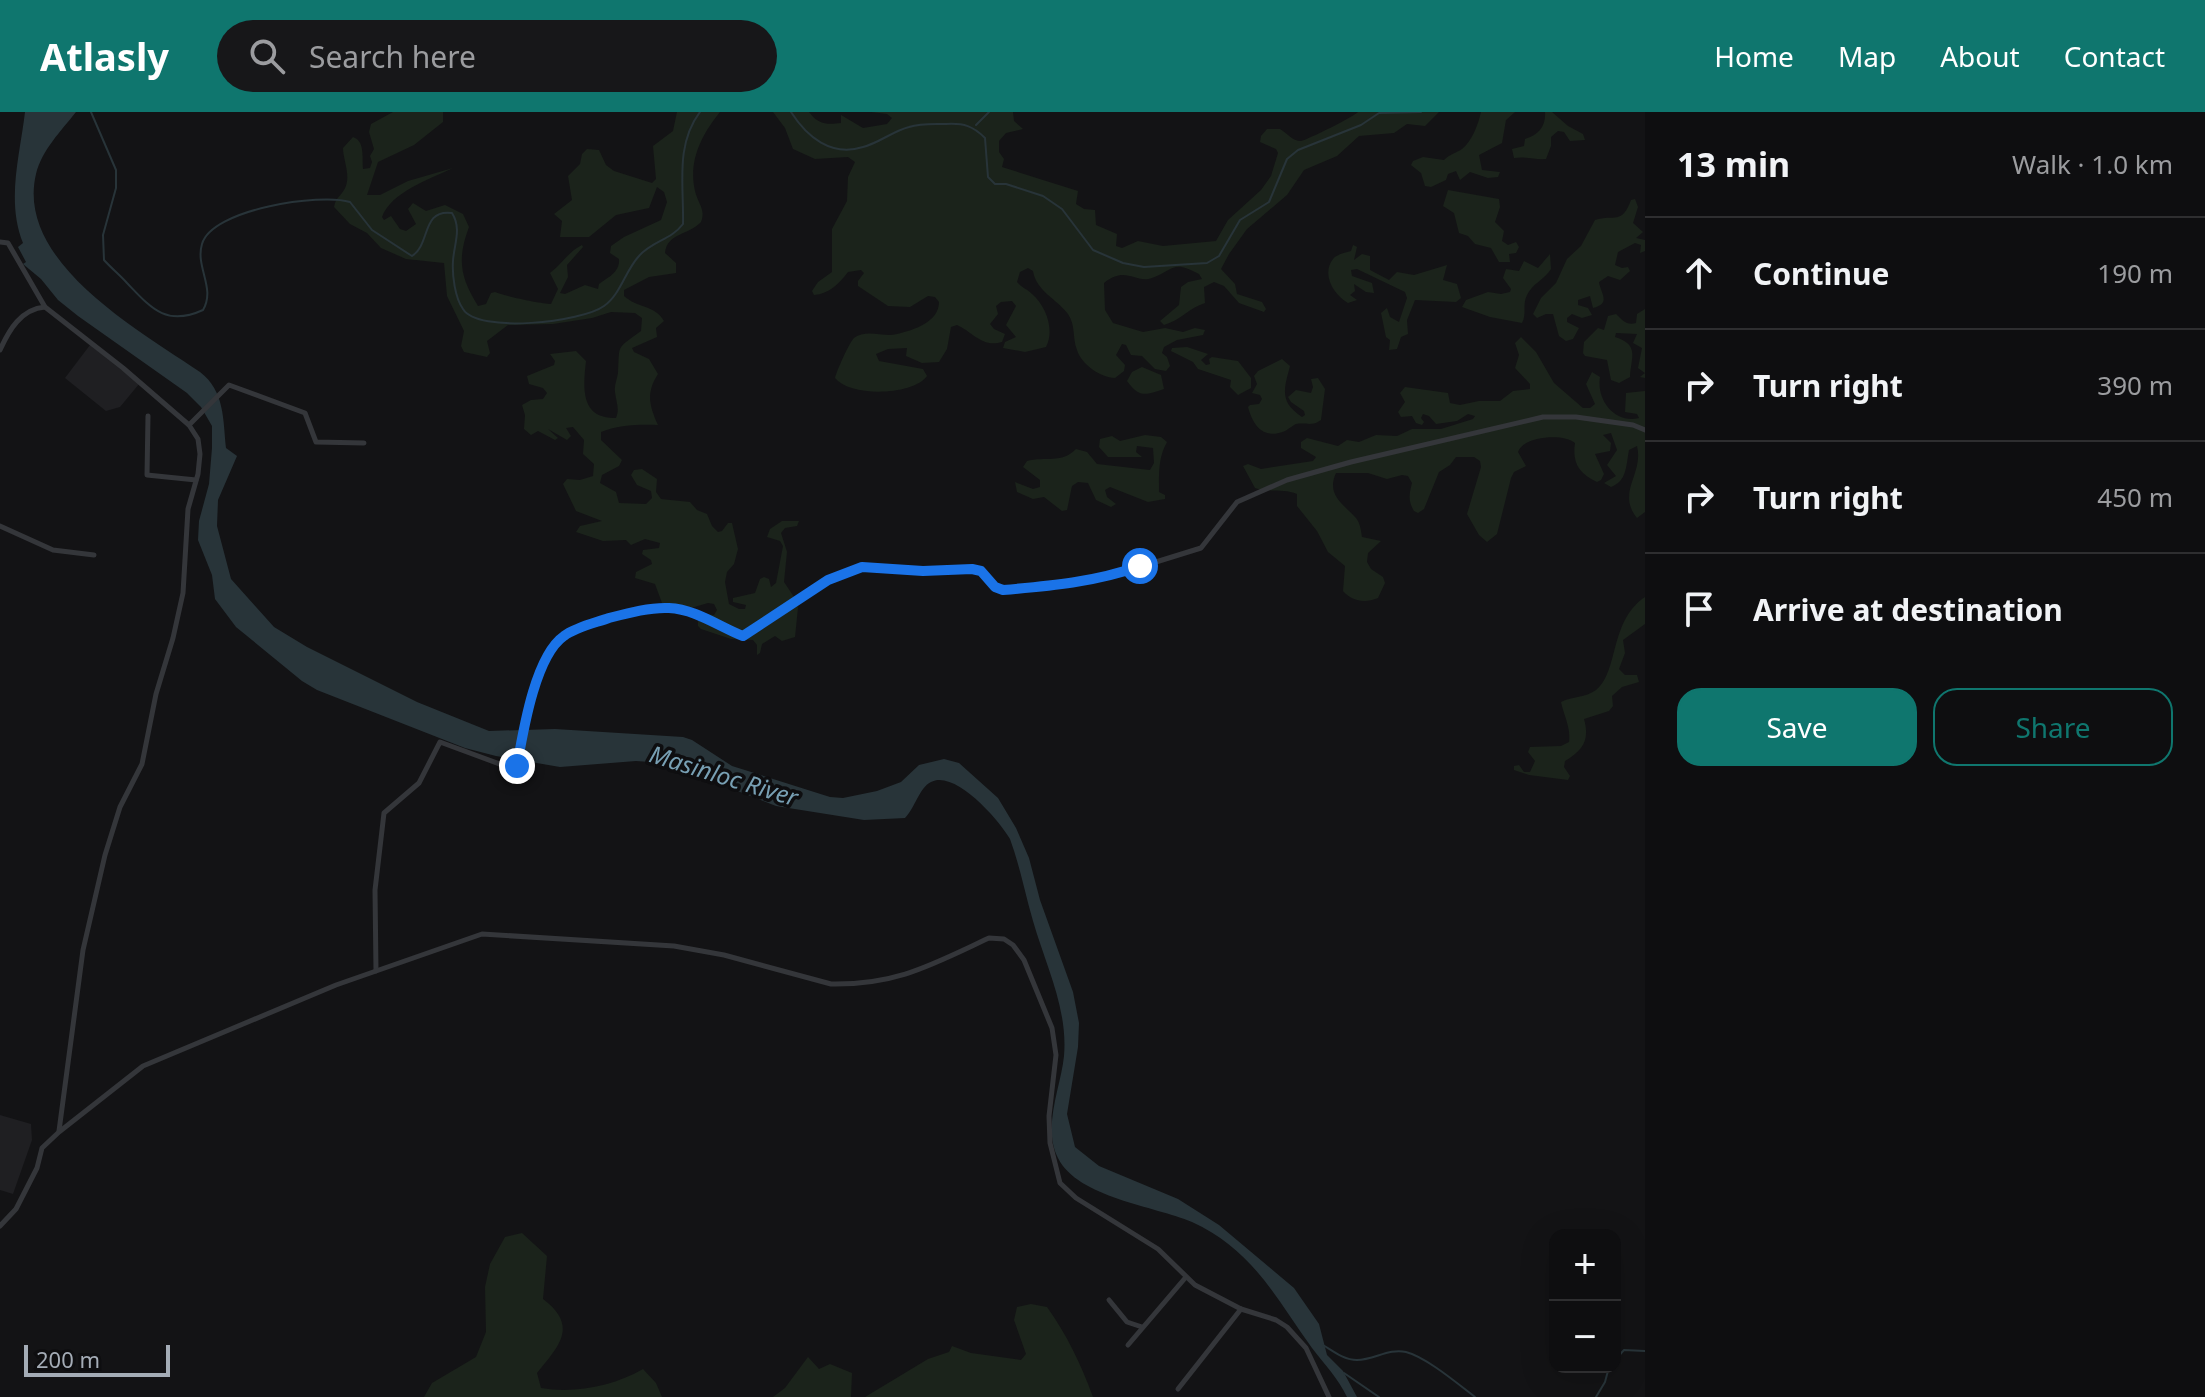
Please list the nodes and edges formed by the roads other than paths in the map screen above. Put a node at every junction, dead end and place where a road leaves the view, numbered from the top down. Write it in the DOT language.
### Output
graph roads {
  1 [pos="0,242"];
  2 [pos="45,307"];
  3 [pos="0,350"];
  4 [pos="148,416"];
  5 [pos="189,425"];
  6 [pos="1645,430"];
  7 [pos="364,443"];
  8 [pos="196,480"];
  9 [pos="0,526"];
  10 [pos="94,555"];
  11 [pos="376,971"];
  12 [pos="59,1132"];
  13 [pos="0,1226"];
  14 [pos="1186,1277"];
  15 [pos="1109,1300"];
  16 [pos="1241,1309"];
  17 [pos="1142,1327"];
  18 [pos="1128,1345"];
  19 [pos="1178,1389"];
  20 [pos="1329,1397"];
  1 -- 2 [label="street"];
  2 -- 3 [label="street"];
  2 -- 5 [label="street"];
  4 -- 8 [label="street"];
  5 -- 7 [label="street"];
  5 -- 8 [label="street"];
  6 -- 11 [label="street"];
  8 -- 12 [label="street"];
  9 -- 10 [label="street"];
  11 -- 12 [label="street"];
  11 -- 14 [label="street"];
  12 -- 13 [label="street"];
  14 -- 16 [label="street"];
  14 -- 17 [label="street"];
  15 -- 17 [label="street"];
  16 -- 19 [label="street"];
  16 -- 20 [label="street"];
  17 -- 18 [label="street"];
}
